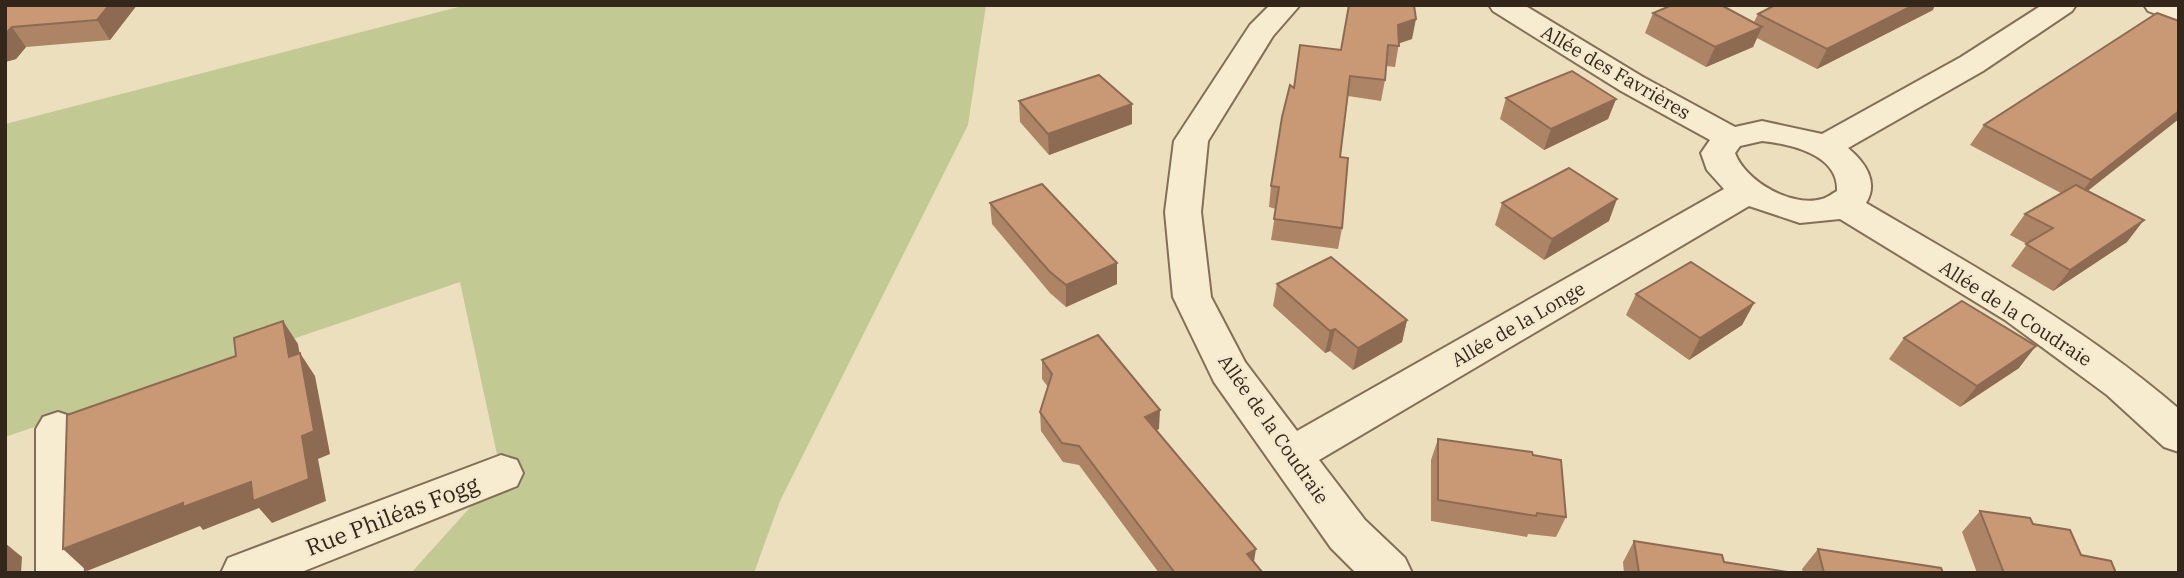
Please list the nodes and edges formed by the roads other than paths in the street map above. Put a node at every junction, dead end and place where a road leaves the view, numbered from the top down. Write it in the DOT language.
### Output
graph roads {
  1 [pos="1286,5"];
  2 [pos="1503,5"];
  3 [pos="2062,5"];
  4 [pos="2158,5"];
  5 [pos="2179,14"];
  6 [pos="1729,137"];
  7 [pos="1823,148"];
  8 [pos="1746,192"];
  9 [pos="1843,205"];
  10 [pos="58,429"];
  11 [pos="2179,435"];
  12 [pos="1290,456"];
  13 [pos="501,473"];
  14 [pos="60,573"];
  15 [pos="245,573"];
  16 [pos="1388,573"];
  1 -- 12 [label="street, Allée de la Coudraie"];
  2 -- 6 [label="street, Allée des Favrières"];
  3 -- 7 [label="street"];
  4 -- 5 [label="street"];
  6 -- 7 [label="street"];
  6 -- 8 [label="street"];
  7 -- 9 [label="street"];
  8 -- 9 [label="street"];
  8 -- 12 [label="street, Allée de la Longe"];
  9 -- 11 [label="street, Allée de la Coudraie"];
  10 -- 14 [label="street"];
  12 -- 16 [label="street, Allée de la Coudraie"];
  13 -- 15 [label="street, Rue Philéas Fogg"];
}
